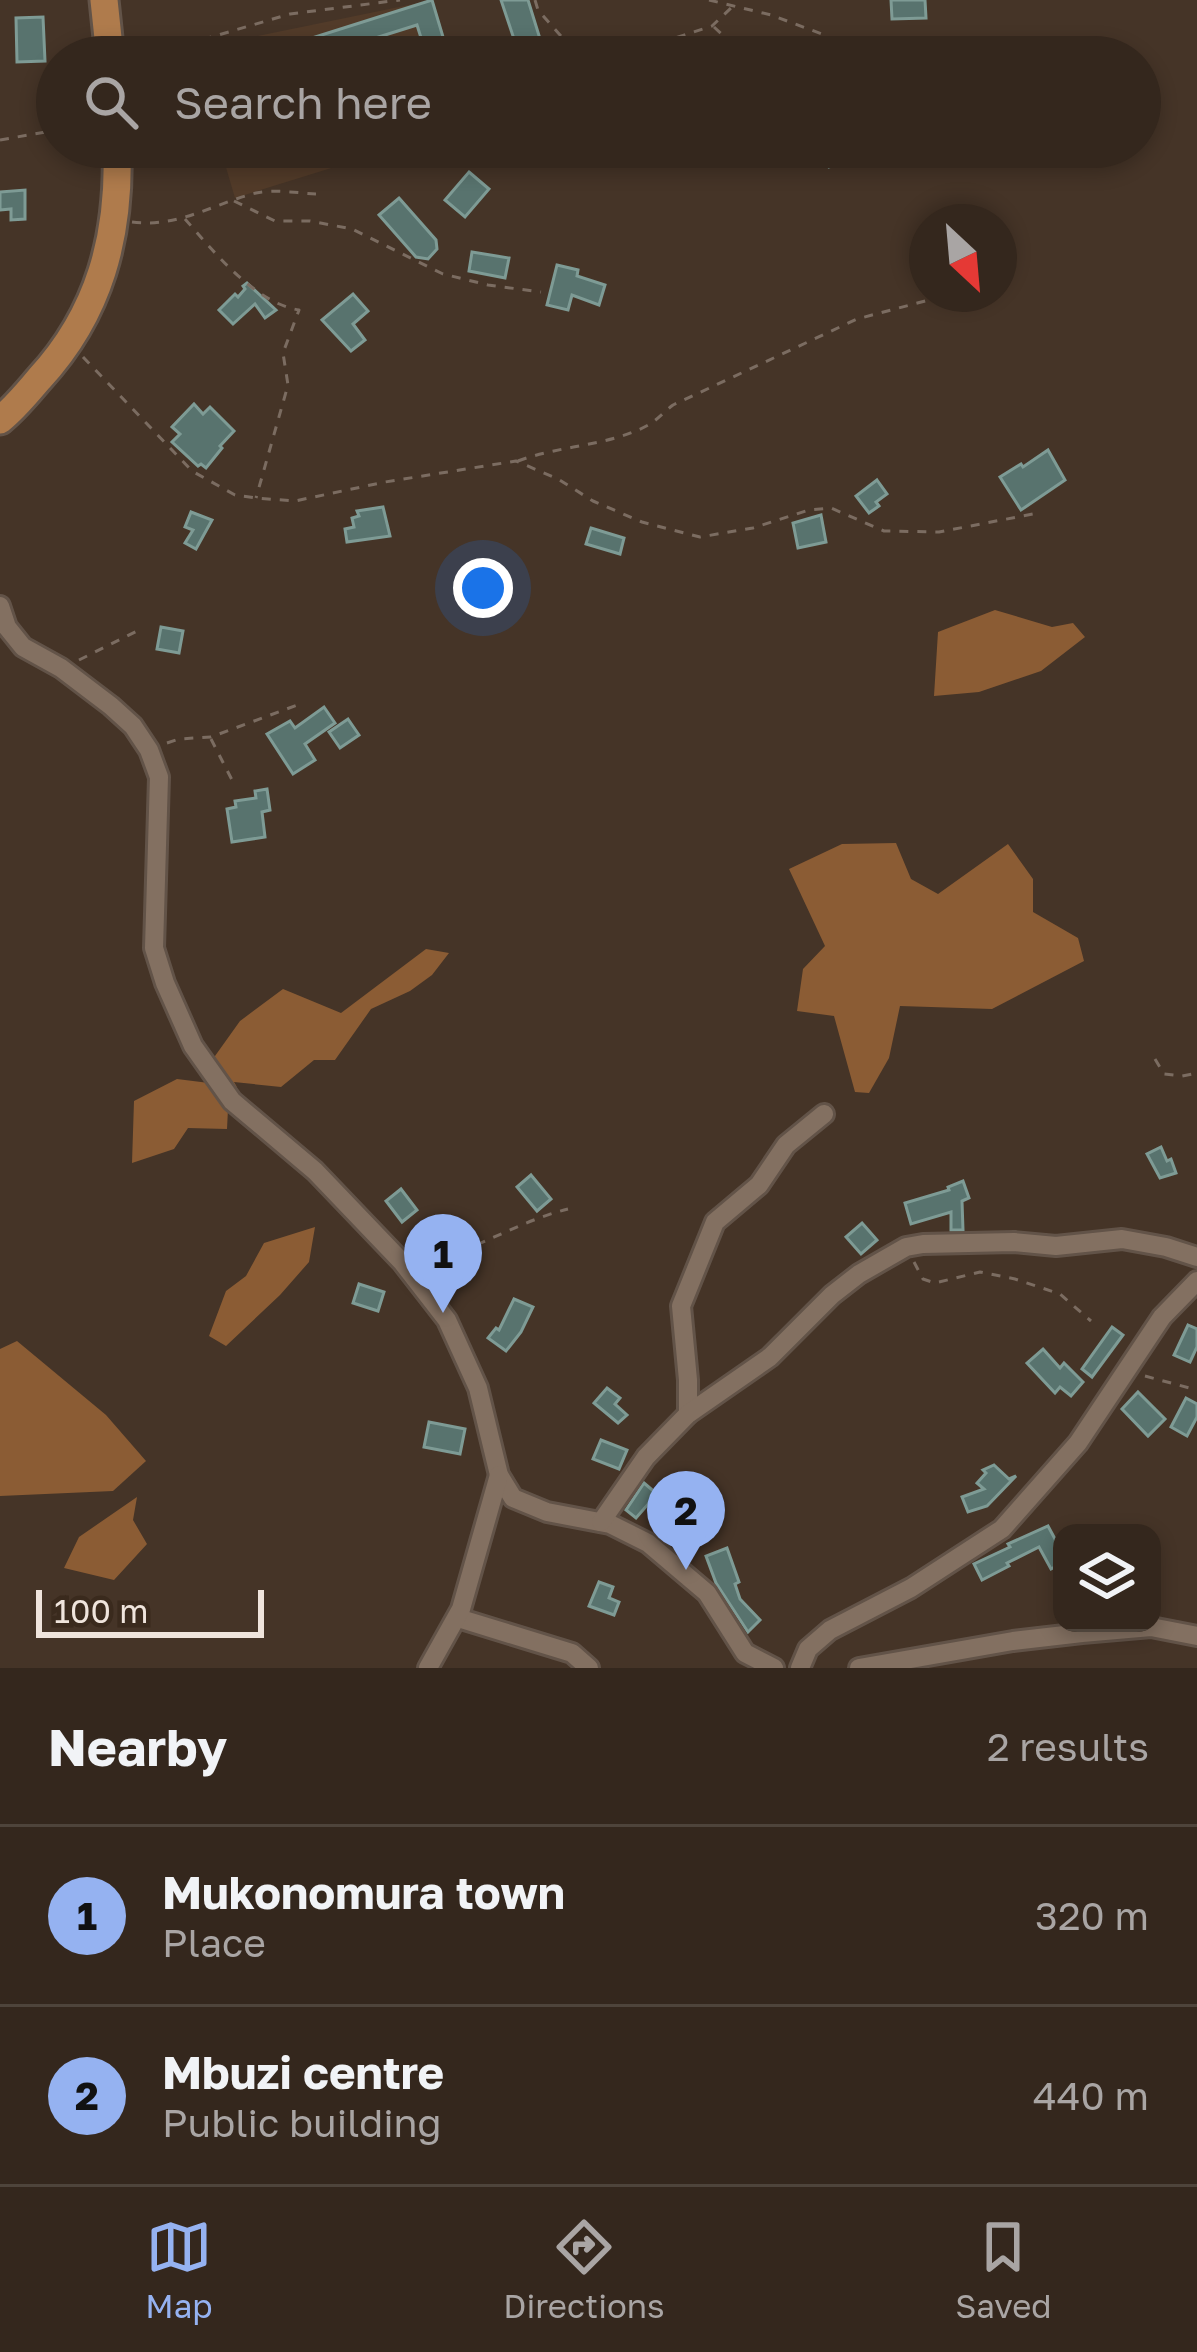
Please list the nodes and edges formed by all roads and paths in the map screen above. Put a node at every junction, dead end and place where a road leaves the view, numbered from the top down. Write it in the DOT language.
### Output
graph roads {
  1 [pos="104,0"];
  2 [pos="400,0"];
  3 [pos="535,0"];
  4 [pos="710,0"];
  5 [pos="733,7"];
  6 [pos="712,26"];
  7 [pos="108,36"];
  8 [pos="215,36"];
  9 [pos="561,36"];
  10 [pos="681,36"];
  11 [pos="724,36"];
  12 [pos="823,36"];
  13 [pos="36,134"];
  14 [pos="0,140"];
  15 [pos="118,168"];
  16 [pos="316,194"];
  17 [pos="234,201"];
  18 [pos="114,215"];
  19 [pos="185,219"];
  20 [pos="541,292"];
  21 [pos="909,305"];
  22 [pos="69,343"];
  23 [pos="0,420"];
  24 [pos="516,461"];
  25 [pos="256,499"];
  26 [pos="1033,514"];
  27 [pos="0,606"];
  28 [pos="143,628"];
  29 [pos="61,668"];
  30 [pos="300,704"];
  31 [pos="211,737"];
  32 [pos="149,751"];
  33 [pos="232,780"];
  34 [pos="1156,1059"];
  35 [pos="1197,1073"];
  36 [pos="824,1114"];
  37 [pos="568,1209"];
  38 [pos="906,1247"];
  39 [pos="1197,1257"];
  40 [pos="407,1268"];
  41 [pos="1197,1280"];
  42 [pos="1091,1321"];
  43 [pos="1126,1373"];
  44 [pos="1197,1390"];
  45 [pos="688,1414"];
  46 [pos="499,1475"];
  47 [pos="601,1522"];
  48 [pos="458,1618"];
  49 [pos="1197,1636"];
  50 [pos="428,1668"];
  51 [pos="590,1668"];
  52 [pos="774,1668"];
  53 [pos="800,1668"];
  54 [pos="859,1668"];
  1 -- 7 [label="main road"];
  2 -- 8 [label="path"];
  3 -- 9 [label="path"];
  4 -- 5 [label="path"];
  5 -- 6 [label="path"];
  5 -- 12 [label="path"];
  6 -- 10 [label="path"];
  6 -- 11 [label="path"];
  13 -- 14 [label="path"];
  15 -- 18 [label="main road"];
  16 -- 17 [label="path"];
  17 -- 19 [label="path"];
  17 -- 20 [label="path"];
  18 -- 19 [label="path"];
  18 -- 22 [label="main road"];
  19 -- 25 [label="path"];
  21 -- 24 [label="path"];
  22 -- 23 [label="main road"];
  22 -- 25 [label="path"];
  24 -- 25 [label="path"];
  24 -- 26 [label="path"];
  27 -- 29 [label="street"];
  28 -- 29 [label="path"];
  29 -- 32 [label="street"];
  30 -- 31 [label="path"];
  31 -- 32 [label="path"];
  31 -- 33 [label="path"];
  32 -- 40 [label="street"];
  34 -- 35 [label="path"];
  36 -- 45 [label="street"];
  37 -- 40 [label="path"];
  38 -- 39 [label="street"];
  38 -- 42 [label="path"];
  38 -- 45 [label="street"];
  40 -- 46 [label="street"];
  41 -- 43 [label="street"];
  43 -- 44 [label="path"];
  43 -- 53 [label="street"];
  45 -- 47 [label="street"];
  46 -- 47 [label="street"];
  46 -- 48 [label="street"];
  47 -- 52 [label="street"];
  48 -- 50 [label="street"];
  48 -- 51 [label="street"];
  49 -- 54 [label="street"];
}
